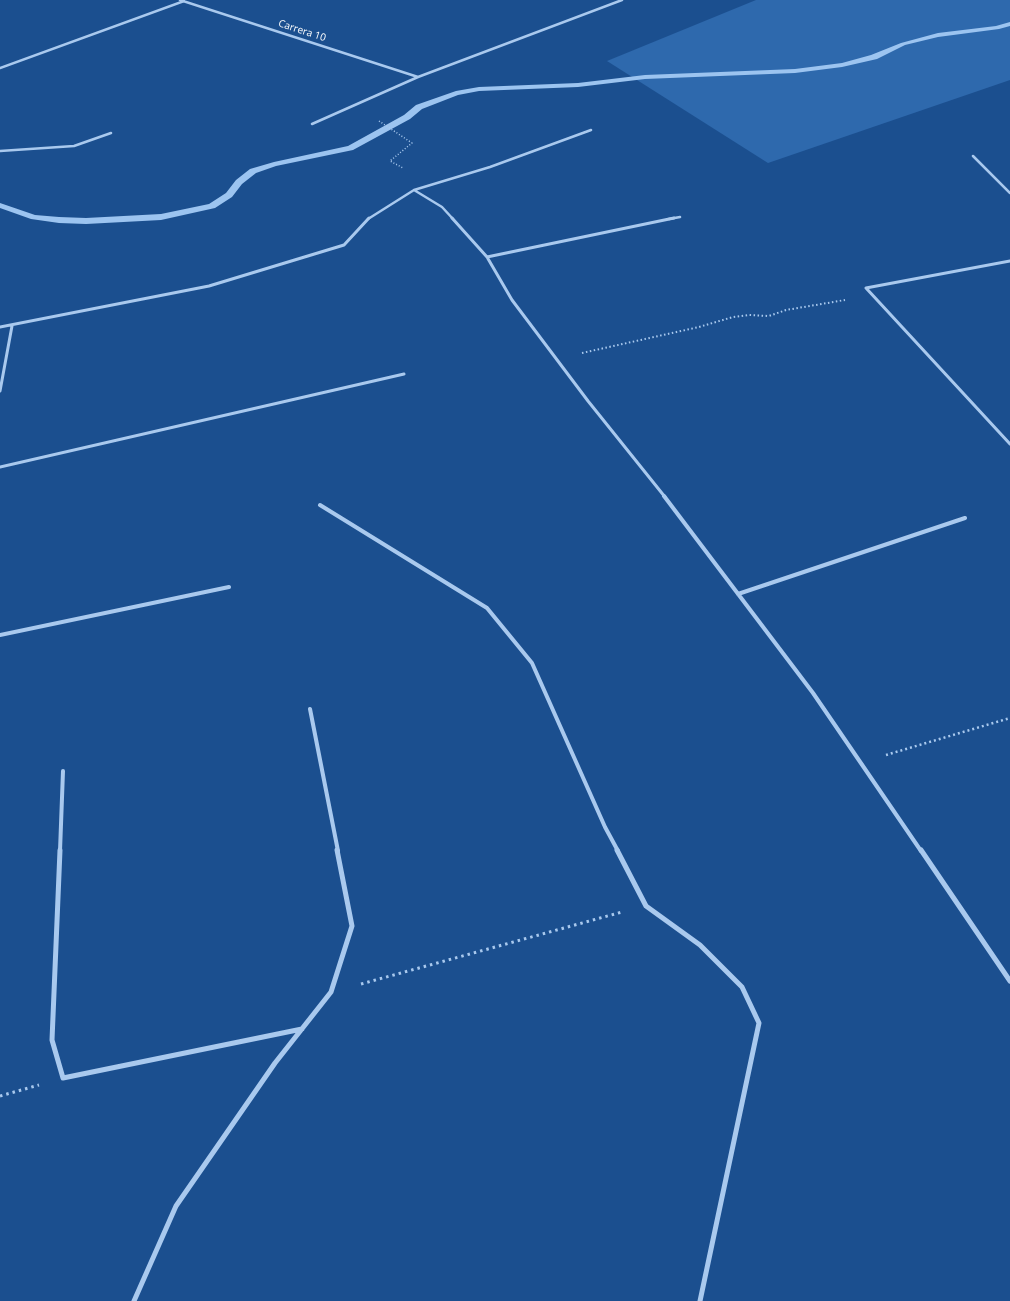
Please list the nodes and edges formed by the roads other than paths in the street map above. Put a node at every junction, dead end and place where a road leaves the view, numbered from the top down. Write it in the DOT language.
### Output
graph roads {
  1 [pos="180,0"];
  2 [pos="188,0"];
  3 [pos="622,0"];
  4 [pos="184,1"];
  5 [pos="0,68"];
  6 [pos="418,77"];
  7 [pos="312,124"];
  8 [pos="591,130"];
  9 [pos="111,133"];
  10 [pos="0,151"];
  11 [pos="973,156"];
  12 [pos="414,190"];
  13 [pos="1010,193"];
  14 [pos="680,217"];
  15 [pos="487,257"];
  16 [pos="1010,261"];
  17 [pos="12,326"];
  18 [pos="0,327"];
  19 [pos="404,374"];
  20 [pos="0,391"];
  21 [pos="1010,444"];
  22 [pos="0,468"];
  23 [pos="320,505"];
  24 [pos="965,518"];
  25 [pos="229,587"];
  26 [pos="738,594"];
  27 [pos="0,635"];
  28 [pos="310,709"];
  29 [pos="63,772"];
  30 [pos="1008,974"];
  31 [pos="1010,981"];
  32 [pos="303,1029"];
  33 [pos="134,1301"];
  34 [pos="700,1301"];
  1 -- 4 [label="street, Carrera 10"];
  2 -- 4 [label="street"];
  3 -- 6 [label="street"];
  4 -- 5 [label="street"];
  4 -- 6 [label="street, Carrera 10"];
  6 -- 7 [label="street"];
  8 -- 12 [label="street"];
  9 -- 10 [label="street"];
  11 -- 13 [label="street"];
  12 -- 15 [label="street"];
  12 -- 17 [label="street"];
  14 -- 15 [label="street"];
  15 -- 26 [label="street"];
  16 -- 21 [label="street"];
  17 -- 18 [label="street"];
  17 -- 20 [label="street"];
  19 -- 22 [label="street"];
  23 -- 34 [label="street"];
  24 -- 26 [label="street"];
  25 -- 27 [label="street"];
  26 -- 30 [label="street"];
  28 -- 32 [label="street"];
  29 -- 32 [label="street"];
  30 -- 31 [label="street"];
  32 -- 33 [label="street"];
}
